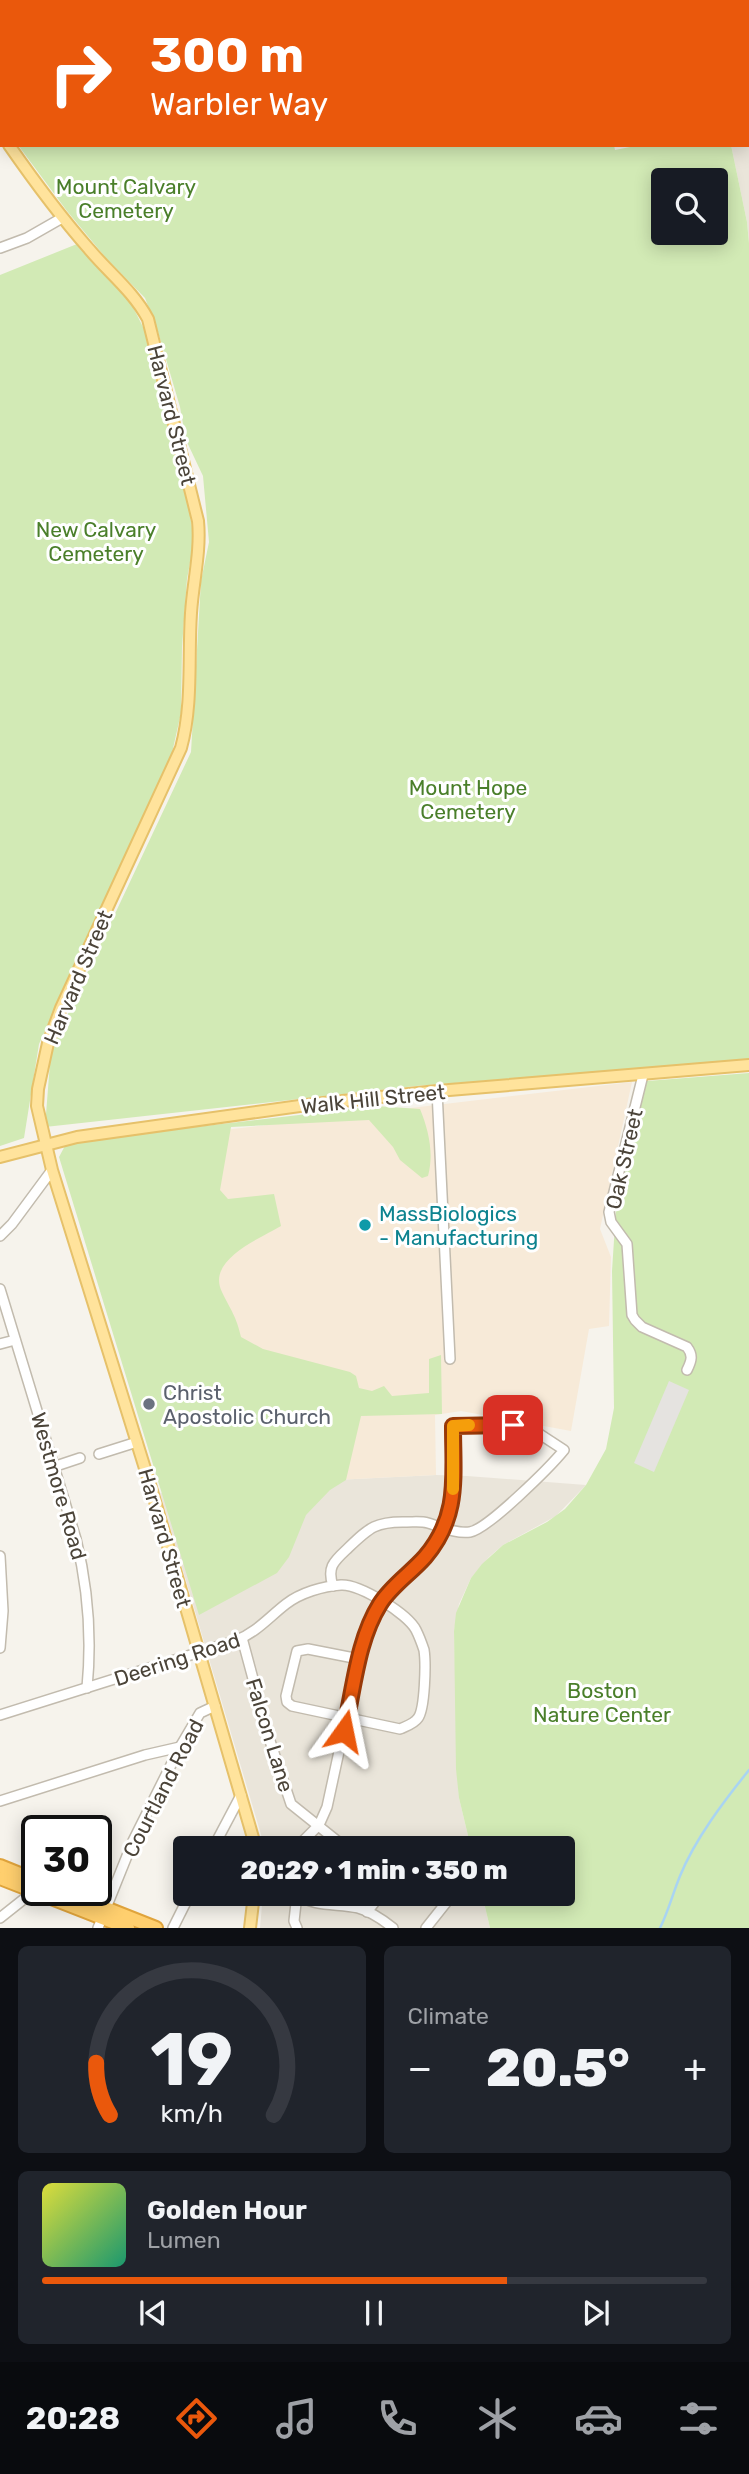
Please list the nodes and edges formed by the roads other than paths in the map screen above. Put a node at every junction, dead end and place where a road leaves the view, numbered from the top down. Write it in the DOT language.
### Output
graph roads {
  1 [pos="10,147"];
  2 [pos="62,218"];
  3 [pos="0,247"];
  4 [pos="749,1065"];
  5 [pos="643,1075"];
  6 [pos="437,1091"];
  7 [pos="47,1145"];
  8 [pos="0,1157"];
  9 [pos="52,1170"];
  10 [pos="0,1236"];
  11 [pos="0,1289"];
  12 [pos="15,1340"];
  13 [pos="0,1344"];
  14 [pos="450,1359"];
  15 [pos="687,1370"];
  16 [pos="137,1443"];
  17 [pos="99,1454"];
  18 [pos="80,1458"];
  19 [pos="53,1467"];
  20 [pos="445,1528"];
  21 [pos="0,1556"];
  22 [pos="333,1586"];
  23 [pos="381,1602"];
  24 [pos="242,1638"];
  25 [pos="0,1645"];
  26 [pos="199,1652"];
  27 [pos="359,1658"];
  28 [pos="87,1688"];
  29 [pos="215,1706"];
  30 [pos="0,1715"];
  31 [pos="347,1717"];
  32 [pos="180,1748"];
  33 [pos="242,1795"];
  34 [pos="0,1801"];
  35 [pos="319,1825"];
  36 [pos="220,1836"];
  37 [pos="253,1836"];
  38 [pos="308,1836"];
  39 [pos="332,1836"];
  40 [pos="0,1866"];
  41 [pos="21,1877"];
  42 [pos="0,1878"];
  43 [pos="21,1882"];
  44 [pos="21,1899"];
  45 [pos="78,1906"];
  46 [pos="84,1906"];
  47 [pos="184,1906"];
  48 [pos="253,1906"];
  49 [pos="296,1906"];
  50 [pos="343,1906"];
  51 [pos="372,1906"];
  52 [pos="443,1906"];
  53 [pos="367,1912"];
  54 [pos="0,1918"];
  55 [pos="102,1918"];
  56 [pos="128,1928"];
  57 [pos="156,1928"];
  58 [pos="173,1928"];
  59 [pos="250,1928"];
  60 [pos="297,1928"];
  61 [pos="393,1928"];
  62 [pos="426,1928"];
  1 -- 2 [label="main road, Harvard Street"];
  2 -- 3 [label="street"];
  2 -- 7 [label="main road, Harvard Street"];
  4 -- 5 [label="main road, Walk Hill Street"];
  5 -- 6 [label="main road, Walk Hill Street"];
  5 -- 15 [label="street, Oak Street"];
  6 -- 7 [label="main road, Walk Hill Street"];
  6 -- 14 [label="street"];
  7 -- 8 [label="main road, Walk Hill Street"];
  7 -- 9 [label="main road, Harvard Street"];
  9 -- 10 [label="street"];
  9 -- 16 [label="main road, Harvard Street"];
  11 -- 12 [label="street, Westmore Road"];
  12 -- 13 [label="street"];
  12 -- 19 [label="street, Westmore Road"];
  16 -- 17 [label="street"];
  16 -- 26 [label="main road, Harvard Street"];
  18 -- 19 [label="street"];
  19 -- 28 [label="street, Westmore Road"];
  20 -- 20 [label="street"];
  20 -- 22 [label="street"];
  20 -- 23 [label="street"];
  21 -- 25 [label="street"];
  22 -- 23 [label="street, Deering Road"];
  22 -- 24 [label="street, Deering Road"];
  23 -- 27 [label="street"];
  23 -- 31 [label="street, Deering Road"];
  24 -- 26 [label="street, Deering Road"];
  24 -- 35 [label="street, Falcon Lane"];
  26 -- 28 [label="street, Deering Road"];
  26 -- 29 [label="main road, Harvard Street"];
  27 -- 31 [label="street"];
  27 -- 31 [label="street"];
  28 -- 30 [label="street, Deering Road"];
  29 -- 32 [label="street, Courtland Road"];
  29 -- 33 [label="main road, Harvard Street"];
  31 -- 35 [label="street"];
  32 -- 34 [label="street"];
  32 -- 55 [label="street, Courtland Road"];
  33 -- 36 [label="street"];
  33 -- 37 [label="main road, Harvard Street"];
  35 -- 38 [label="street"];
  35 -- 39 [label="street, Falcon Lane"];
  40 -- 41 [label="highway"];
  42 -- 43 [label="highway"];
  44 -- 54 [label="street"];
  45 -- 55 [label="highway"];
  46 -- 55 [label="highway"];
  47 -- 58 [label="street"];
  48 -- 59 [label="main road"];
  49 -- 60 [label="street"];
  50 -- 53 [label="street"];
  51 -- 53 [label="street"];
  52 -- 62 [label="street"];
  53 -- 61 [label="street"];
  55 -- 56 [label="highway"];
  55 -- 57 [label="highway"];
}
